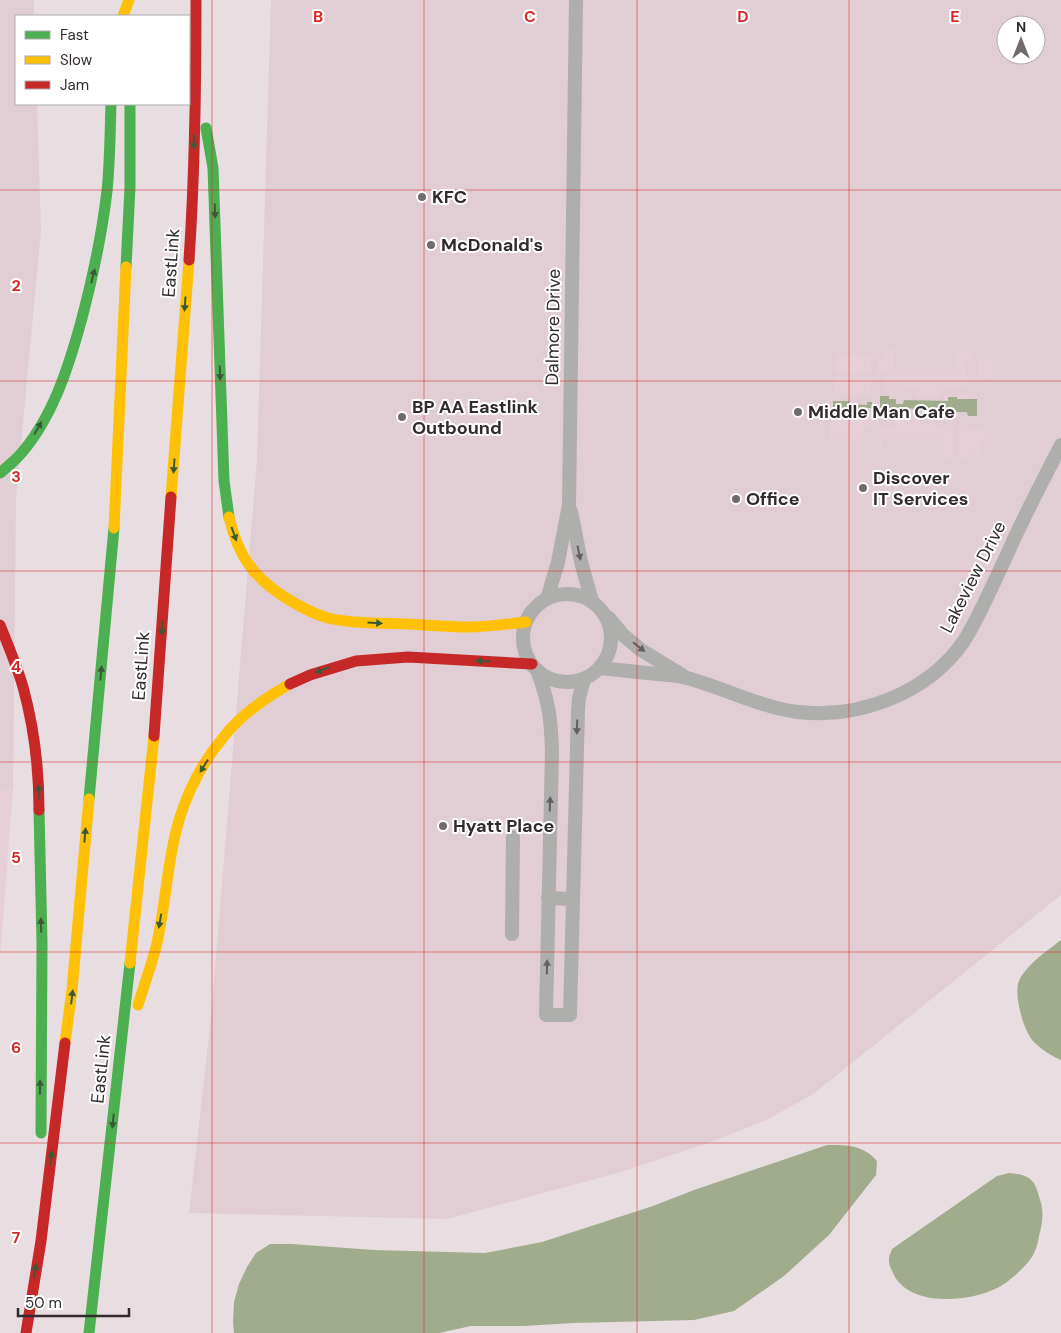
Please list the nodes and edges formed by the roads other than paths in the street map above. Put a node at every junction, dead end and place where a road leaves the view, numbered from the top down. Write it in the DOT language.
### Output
graph roads {
  1 [pos="131,0"];
  2 [pos="196,0"];
  3 [pos="576,0"];
  4 [pos="124,15"];
  5 [pos="132,15"];
  6 [pos="196,76"];
  7 [pos="111,105"];
  8 [pos="130,105"];
  9 [pos="1061,445"];
  10 [pos="0,473"];
  11 [pos="569,505"];
  12 [pos="547,599"];
  13 [pos="592,601"];
  14 [pos="604,613"];
  15 [pos="526,622"];
  16 [pos="0,625"];
  17 [pos="534,667"];
  18 [pos="600,668"];
  19 [pos="685,677"];
  20 [pos="584,679"];
  21 [pos="513,837"];
  22 [pos="548,898"];
  23 [pos="573,899"];
  24 [pos="512,934"];
  25 [pos="118,1073"];
  26 [pos="41,1241"];
  27 [pos="26,1333"];
  28 [pos="89,1333"];
  1 -- 4 [label="highway"];
  1 -- 5 [label="highway"];
  2 -- 6 [label="highway, EastLink"];
  3 -- 11 [label="street, Dalmore Drive"];
  6 -- 15 [label="highway, one-way"];
  6 -- 25 [label="highway, EastLink, one-way"];
  10 -- 7 [label="highway, one-way"];
  26 -- 8 [label="highway, one-way"];
  9 -- 19 [label="street, Lakeview Drive"];
  11 -- 12 [label="street, Dalmore Drive"];
  11 -- 13 [label="street, Dalmore Drive, one-way"];
  12 -- 13 [label="street"];
  12 -- 15 [label="street"];
  13 -- 14 [label="street"];
  14 -- 18 [label="street"];
  14 -- 19 [label="street, Lakeview Drive, one-way"];
  15 -- 17 [label="street"];
  26 -- 16 [label="highway, one-way"];
  17 -- 20 [label="street"];
  22 -- 17 [label="street, one-way"];
  17 -- 25 [label="highway, one-way"];
  18 -- 19 [label="street, Lakeview Drive"];
  18 -- 20 [label="street"];
  20 -- 23 [label="street, one-way"];
  21 -- 24 [label="street"];
  22 -- 23 [label="street"];
  23 -- 22 [label="street, one-way"];
  25 -- 28 [label="highway, EastLink, one-way"];
  27 -- 26 [label="highway, one-way"];
}
